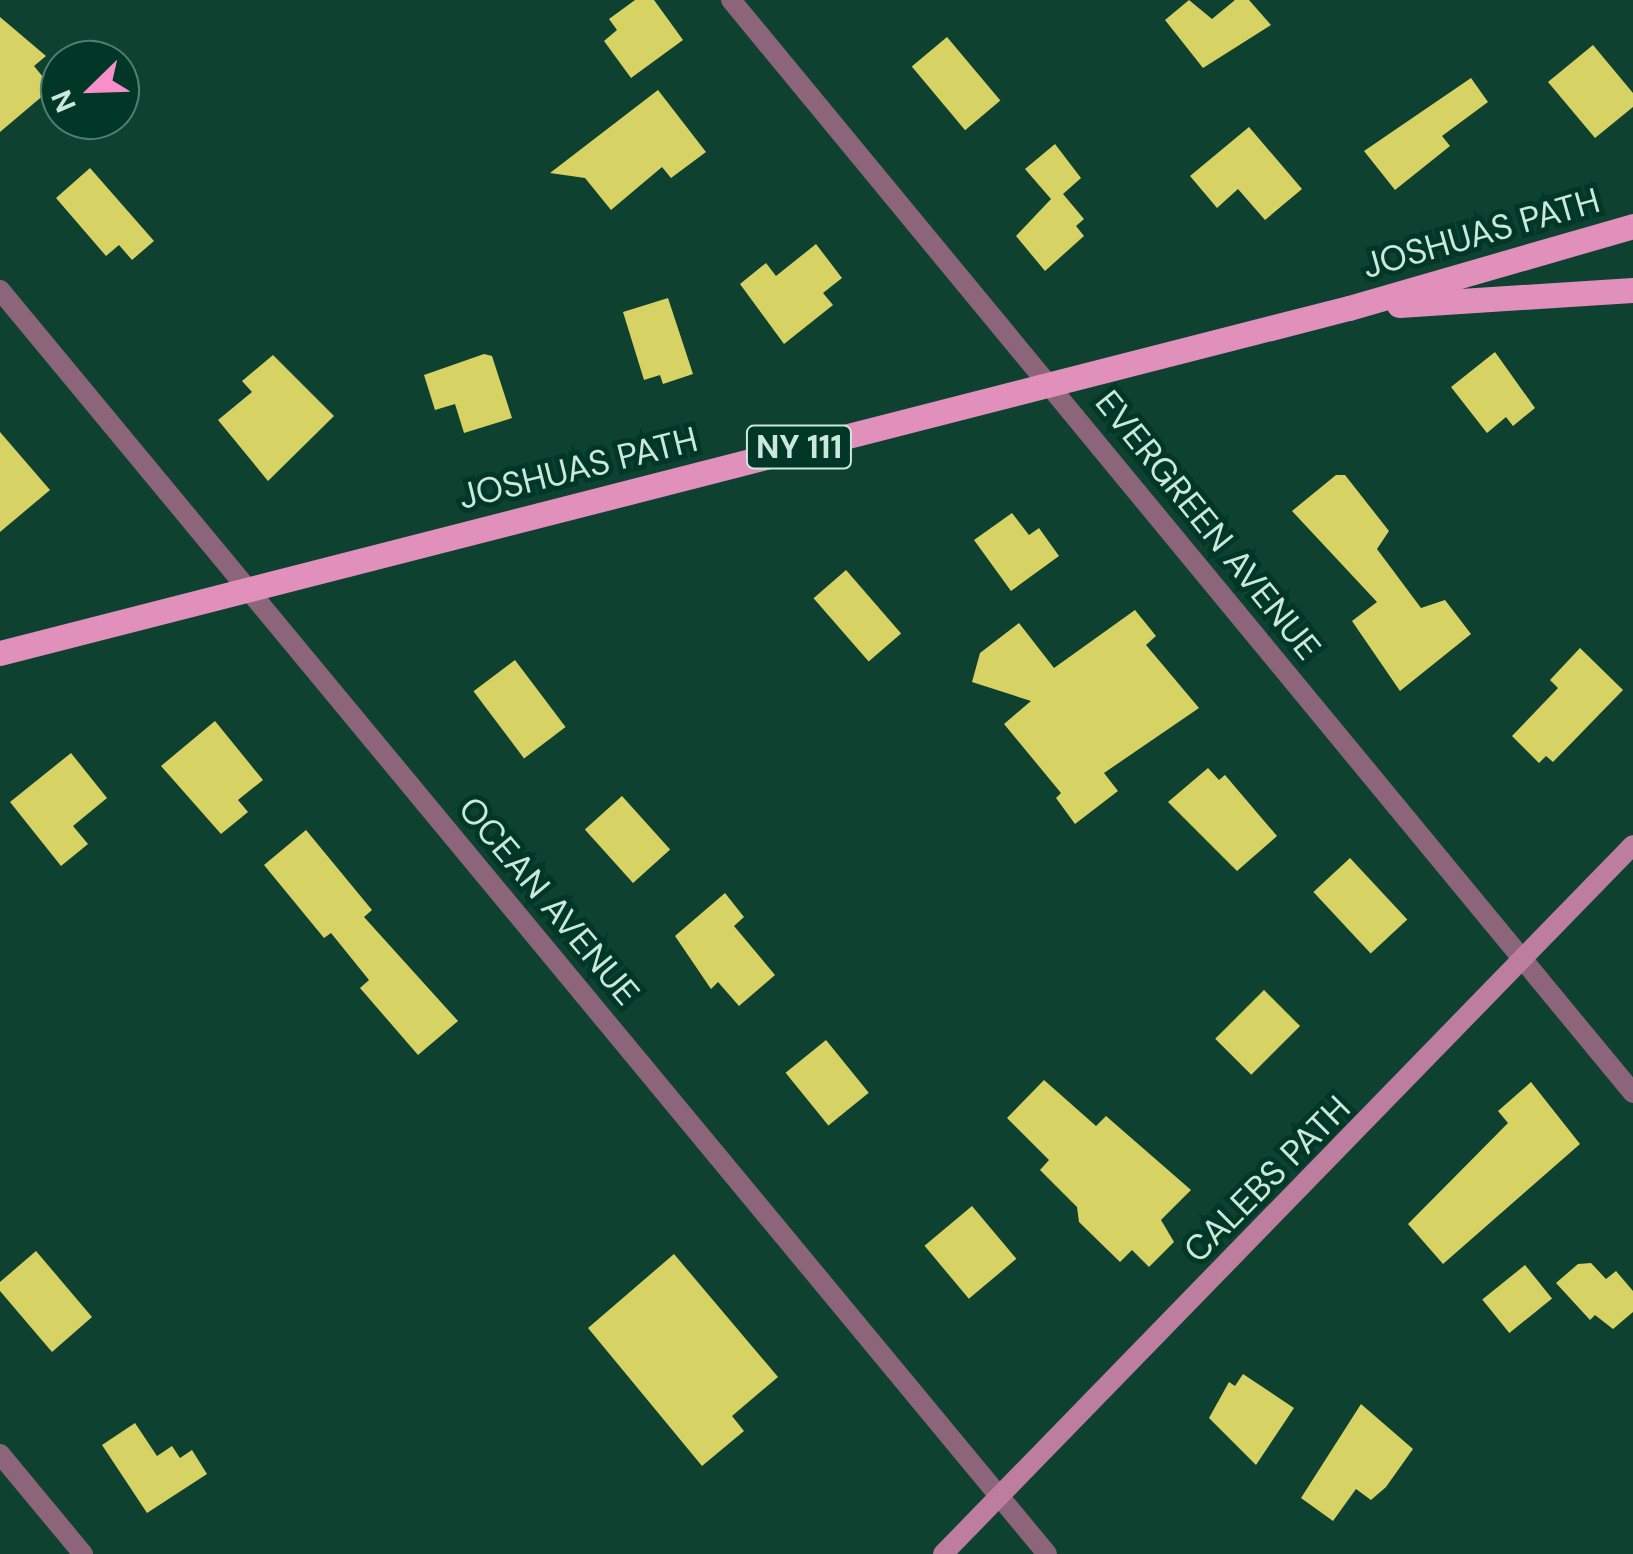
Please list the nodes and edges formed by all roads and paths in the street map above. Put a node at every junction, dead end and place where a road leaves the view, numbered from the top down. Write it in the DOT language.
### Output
graph roads {
  1 [pos="732,0"];
  2 [pos="1633,226"];
  3 [pos="0,290"];
  4 [pos="1633,290"];
  5 [pos="1349,308"];
  6 [pos="1049,383"];
  7 [pos="249,589"];
  8 [pos="0,653"];
  9 [pos="1633,846"];
  10 [pos="1525,964"];
  11 [pos="1633,1093"];
  12 [pos="0,1454"];
  13 [pos="999,1496"];
  14 [pos="83,1554"];
  15 [pos="943,1554"];
  16 [pos="1048,1554"];
  1 -- 6 [label="street, EVERGREEN AVENUE"];
  2 -- 5 [label="main road, JOSHUAS PATH / NY 111"];
  3 -- 7 [label="street, OCEAN AVENUE"];
  4 -- 5 [label="main road, JOSHUAS PATH / NY 111"];
  5 -- 6 [label="main road, JOSHUAS PATH / NY 111"];
  6 -- 7 [label="main road, JOSHUAS PATH / NY 111"];
  6 -- 10 [label="street, EVERGREEN AVENUE"];
  7 -- 8 [label="main road, JOSHUAS PATH / NY 111"];
  7 -- 13 [label="street, OCEAN AVENUE"];
  9 -- 10 [label="street, CALEBS PATH"];
  10 -- 11 [label="street, EVERGREEN AVENUE"];
  10 -- 13 [label="street, CALEBS PATH"];
  12 -- 14 [label="street"];
  13 -- 15 [label="street, CALEBS PATH"];
  13 -- 16 [label="street, OCEAN AVENUE"];
}
